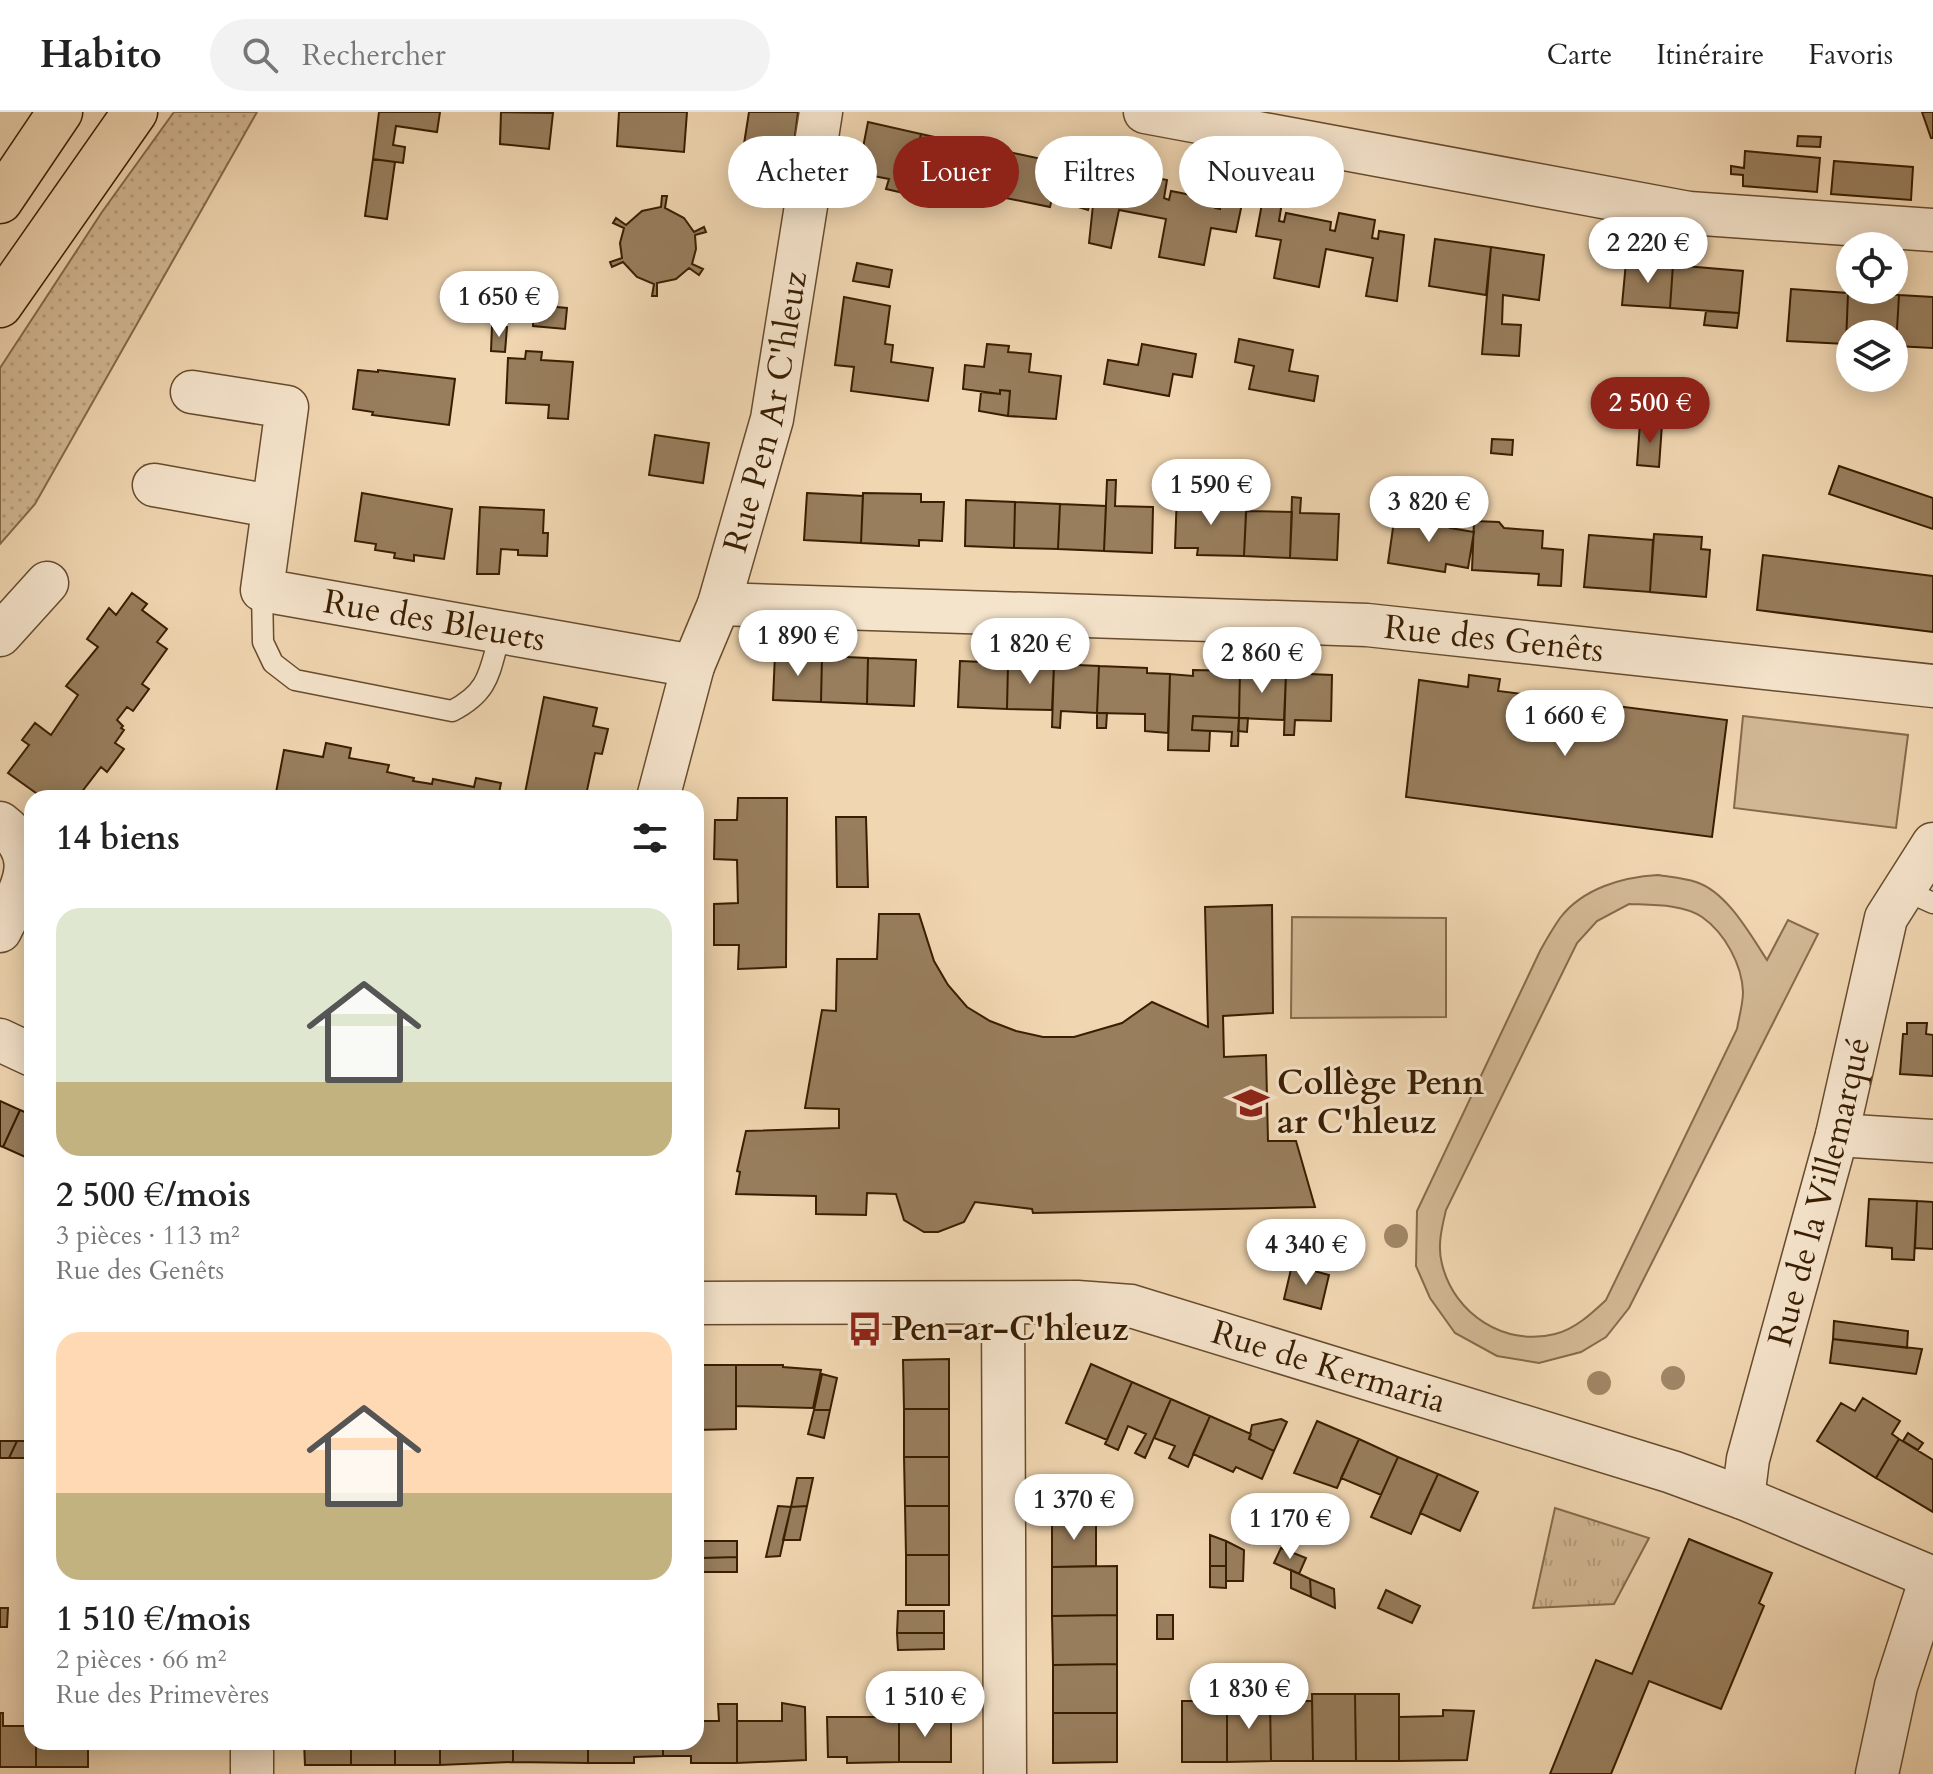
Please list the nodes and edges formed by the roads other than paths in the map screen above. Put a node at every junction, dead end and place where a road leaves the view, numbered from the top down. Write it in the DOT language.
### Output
graph roads {
  1 [pos="60,112"];
  2 [pos="135,112"];
  3 [pos="821,112"];
  4 [pos="1145,112"];
  5 [pos="0,201"];
  6 [pos="1933,230"];
  7 [pos="0,305"];
  8 [pos="192,392"];
  9 [pos="154,485"];
  10 [pos="271,506"];
  11 [pos="47,583"];
  12 [pos="262,590"];
  13 [pos="719,604"];
  14 [pos="501,631"];
  15 [pos="0,635"];
  16 [pos="693,666"];
  17 [pos="1933,686"];
  18 [pos="660,790"];
  19 [pos="0,823"];
  20 [pos="1933,844"];
  21 [pos="24,850"];
  22 [pos="24,882"];
  23 [pos="1918,896"];
  24 [pos="0,931"];
  25 [pos="0,1040"];
  26 [pos="24,1051"];
  27 [pos="1837,1135"];
  28 [pos="1933,1141"];
  29 [pos="704,1303"];
  30 [pos="1003,1303"];
  31 [pos="1743,1498"];
  32 [pos="1932,1578"];
  33 [pos="252,1750"];
  34 [pos="252,1774"];
  35 [pos="1005,1774"];
  36 [pos="1877,1774"];
  1 -- 5 [label="highway"];
  2 -- 7 [label="highway"];
  3 -- 13 [label="street, Rue Pen Ar C'hleuz"];
  4 -- 6 [label="street"];
  8 -- 10 [label="street"];
  9 -- 10 [label="street"];
  10 -- 12 [label="street"];
  11 -- 15 [label="street"];
  12 -- 14 [label="street, Rue des Bleuets"];
  12 -- 14 [label="lane"];
  13 -- 16 [label="street, Rue Pen Ar C'hleuz"];
  13 -- 17 [label="street, Rue des Genêts"];
  14 -- 16 [label="street, Rue des Bleuets"];
  16 -- 18 [label="street, Rue Pen Ar C'hleuz"];
  19 -- 21 [label="street"];
  20 -- 23 [label="street, Rue de la Villemarqué"];
  22 -- 24 [label="street"];
  23 -- 27 [label="street, Rue de la Villemarqué"];
  25 -- 26 [label="street"];
  27 -- 28 [label="street"];
  27 -- 31 [label="street, Rue de la Villemarqué"];
  29 -- 30 [label="street, Rue de Kermaria"];
  30 -- 31 [label="street, Rue de Kermaria"];
  30 -- 35 [label="street"];
  31 -- 32 [label="street, Rue de Kermaria"];
  32 -- 36 [label="street"];
  33 -- 34 [label="street"];
}
